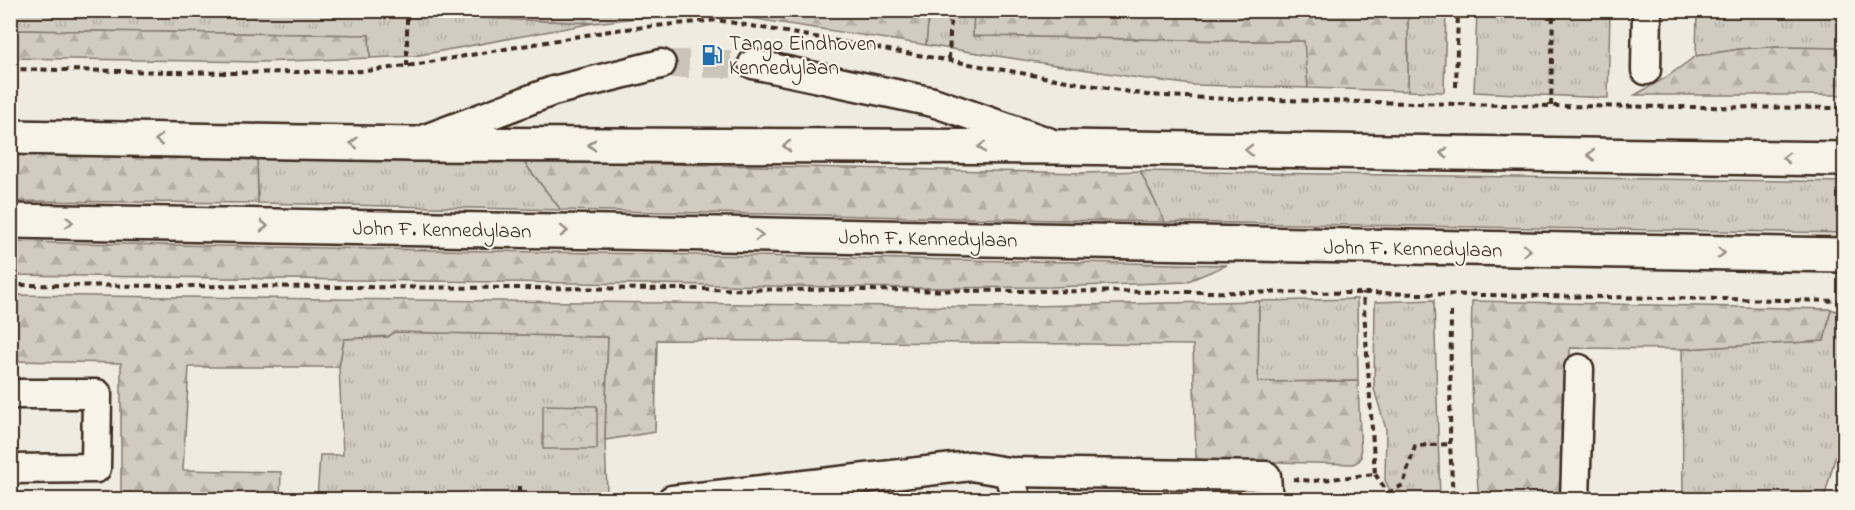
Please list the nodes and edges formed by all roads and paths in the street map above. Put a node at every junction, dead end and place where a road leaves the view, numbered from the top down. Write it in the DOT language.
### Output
graph roads {
  1 [pos="407,10"];
  2 [pos="951,10"];
  3 [pos="1458,10"];
  4 [pos="1553,10"];
  5 [pos="1647,10"];
  6 [pos="949,59"];
  7 [pos="661,64"];
  8 [pos="753,64"];
  9 [pos="407,66"];
  10 [pos="1646,70"];
  11 [pos="1456,87"];
  12 [pos="1551,106"];
  13 [pos="10,137"];
  14 [pos="412,144"];
  15 [pos="1062,147"];
  16 [pos="1845,159"];
  17 [pos="10,221"];
  18 [pos="1845,255"];
  19 [pos="10,285"];
  20 [pos="1363,293"];
  21 [pos="1845,301"];
  22 [pos="1451,312"];
  23 [pos="1579,369"];
  24 [pos="10,394"];
  25 [pos="1450,444"];
  26 [pos="10,469"];
  27 [pos="1008,472"];
  28 [pos="1375,474"];
  29 [pos="519,486"];
  30 [pos="1267,488"];
  31 [pos="1388,493"];
  32 [pos="519,500"];
  33 [pos="672,500"];
  34 [pos="1017,500"];
  35 [pos="1396,500"];
  36 [pos="1453,500"];
  37 [pos="1575,500"];
  1 -- 9 [label="path"];
  2 -- 6 [label="path"];
  3 -- 11 [label="path"];
  4 -- 12 [label="path"];
  5 -- 10 [label="street"];
  7 -- 14 [label="street"];
  8 -- 15 [label="street"];
  14 -- 13 [label="main road, one-way"];
  15 -- 14 [label="main road, one-way"];
  16 -- 15 [label="main road, one-way"];
  17 -- 18 [label="main road, John F. Kennedylaan, one-way"];
  19 -- 20 [label="path"];
  20 -- 21 [label="path"];
  20 -- 28 [label="path"];
  22 -- 25 [label="path"];
  23 -- 37 [label="street"];
  24 -- 26 [label="street"];
  25 -- 31 [label="path"];
  25 -- 36 [label="path"];
  27 -- 30 [label="street"];
  27 -- 33 [label="street"];
  27 -- 34 [label="street"];
  28 -- 30 [label="path"];
  28 -- 31 [label="path"];
  29 -- 32 [label="path"];
  31 -- 35 [label="path"];
}
